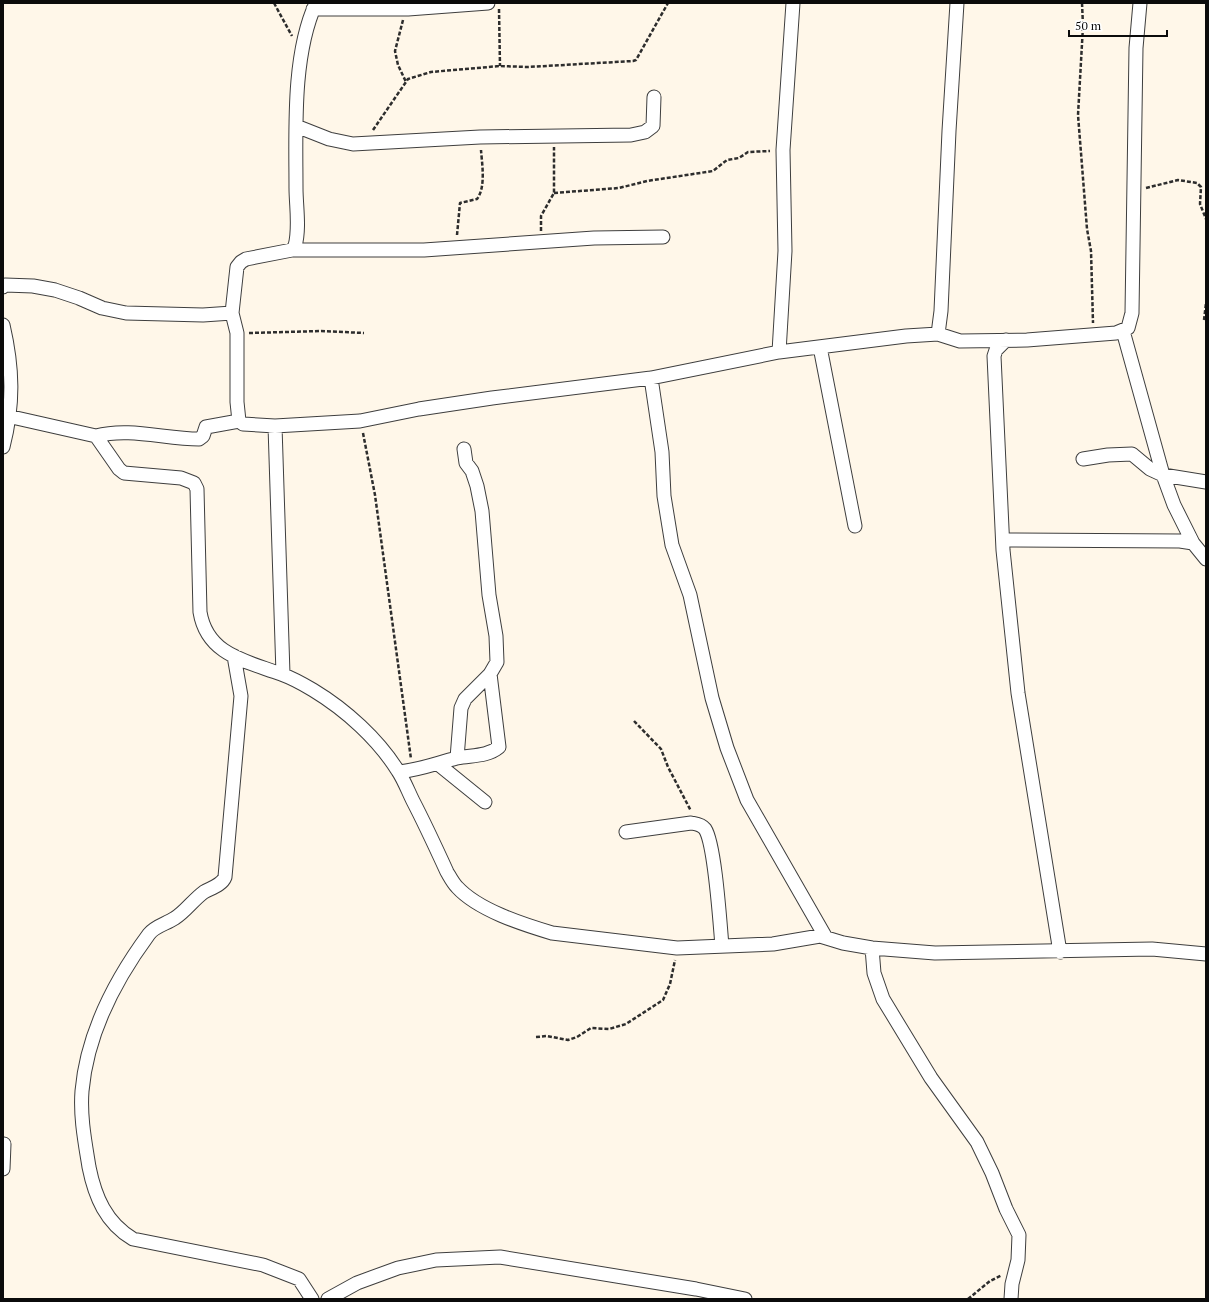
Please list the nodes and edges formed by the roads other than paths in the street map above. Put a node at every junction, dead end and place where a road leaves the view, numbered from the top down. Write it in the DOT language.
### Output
graph roads {
  1 [pos="488,3"];
  2 [pos="793,3"];
  3 [pos="957,3"];
  4 [pos="1140,3"];
  5 [pos="314,6"];
  6 [pos="654,97"];
  7 [pos="296,126"];
  8 [pos="663,237"];
  9 [pos="292,250"];
  10 [pos="3,287"];
  11 [pos="232,313"];
  12 [pos="3,325"];
  13 [pos="1123,331"];
  14 [pos="938,334"];
  15 [pos="1006,340"];
  16 [pos="820,347"];
  17 [pos="779,352"];
  18 [pos="651,378"];
  19 [pos="7,416"];
  20 [pos="239,421"];
  21 [pos="275,426"];
  22 [pos="96,436"];
  23 [pos="3,446"];
  24 [pos="464,449"];
  25 [pos="1083,459"];
  26 [pos="1163,475"];
  27 [pos="1206,482"];
  28 [pos="855,526"];
  29 [pos="1003,540"];
  30 [pos="1192,543"];
  31 [pos="1206,559"];
  32 [pos="234,656"];
  33 [pos="282,674"];
  34 [pos="490,674"];
  35 [pos="457,758"];
  36 [pos="438,764"];
  37 [pos="406,771"];
  38 [pos="484,802"];
  39 [pos="626,832"];
  40 [pos="825,936"];
  41 [pos="722,946"];
  42 [pos="872,948"];
  43 [pos="1060,952"];
  44 [pos="1206,954"];
  45 [pos="4,1144"];
  46 [pos="3,1169"];
  47 [pos="312,1299"];
  48 [pos="328,1299"];
  49 [pos="745,1299"];
  50 [pos="1011,1299"];
  1 -- 5 [label="street"];
  2 -- 17 [label="street"];
  3 -- 14 [label="street"];
  4 -- 13 [label="street"];
  5 -- 7 [label="street"];
  6 -- 7 [label="street"];
  7 -- 9 [label="street"];
  8 -- 9 [label="street"];
  9 -- 11 [label="street"];
  10 -- 11 [label="street"];
  11 -- 20 [label="street"];
  12 -- 19 [label="street"];
  13 -- 15 [label="street"];
  13 -- 26 [label="street"];
  14 -- 15 [label="street"];
  14 -- 16 [label="street"];
  15 -- 29 [label="street"];
  16 -- 17 [label="street"];
  16 -- 28 [label="street"];
  17 -- 18 [label="street"];
  18 -- 21 [label="street"];
  18 -- 40 [label="street"];
  19 -- 22 [label="street"];
  19 -- 23 [label="street"];
  20 -- 21 [label="street"];
  20 -- 22 [label="street"];
  21 -- 33 [label="street"];
  22 -- 32 [label="street"];
  24 -- 34 [label="street"];
  25 -- 26 [label="street"];
  26 -- 27 [label="street"];
  26 -- 30 [label="street"];
  29 -- 30 [label="street"];
  29 -- 43 [label="street"];
  30 -- 31 [label="street"];
  32 -- 33 [label="street"];
  32 -- 47 [label="street"];
  33 -- 37 [label="street"];
  34 -- 35 [label="street"];
  34 -- 35 [label="street"];
  35 -- 36 [label="street"];
  36 -- 37 [label="street"];
  36 -- 38 [label="street"];
  37 -- 41 [label="street"];
  39 -- 41 [label="street"];
  40 -- 41 [label="street"];
  40 -- 42 [label="street"];
  42 -- 43 [label="street"];
  42 -- 50 [label="street"];
  43 -- 44 [label="street"];
  45 -- 46 [label="street"];
  48 -- 49 [label="street"];
}
